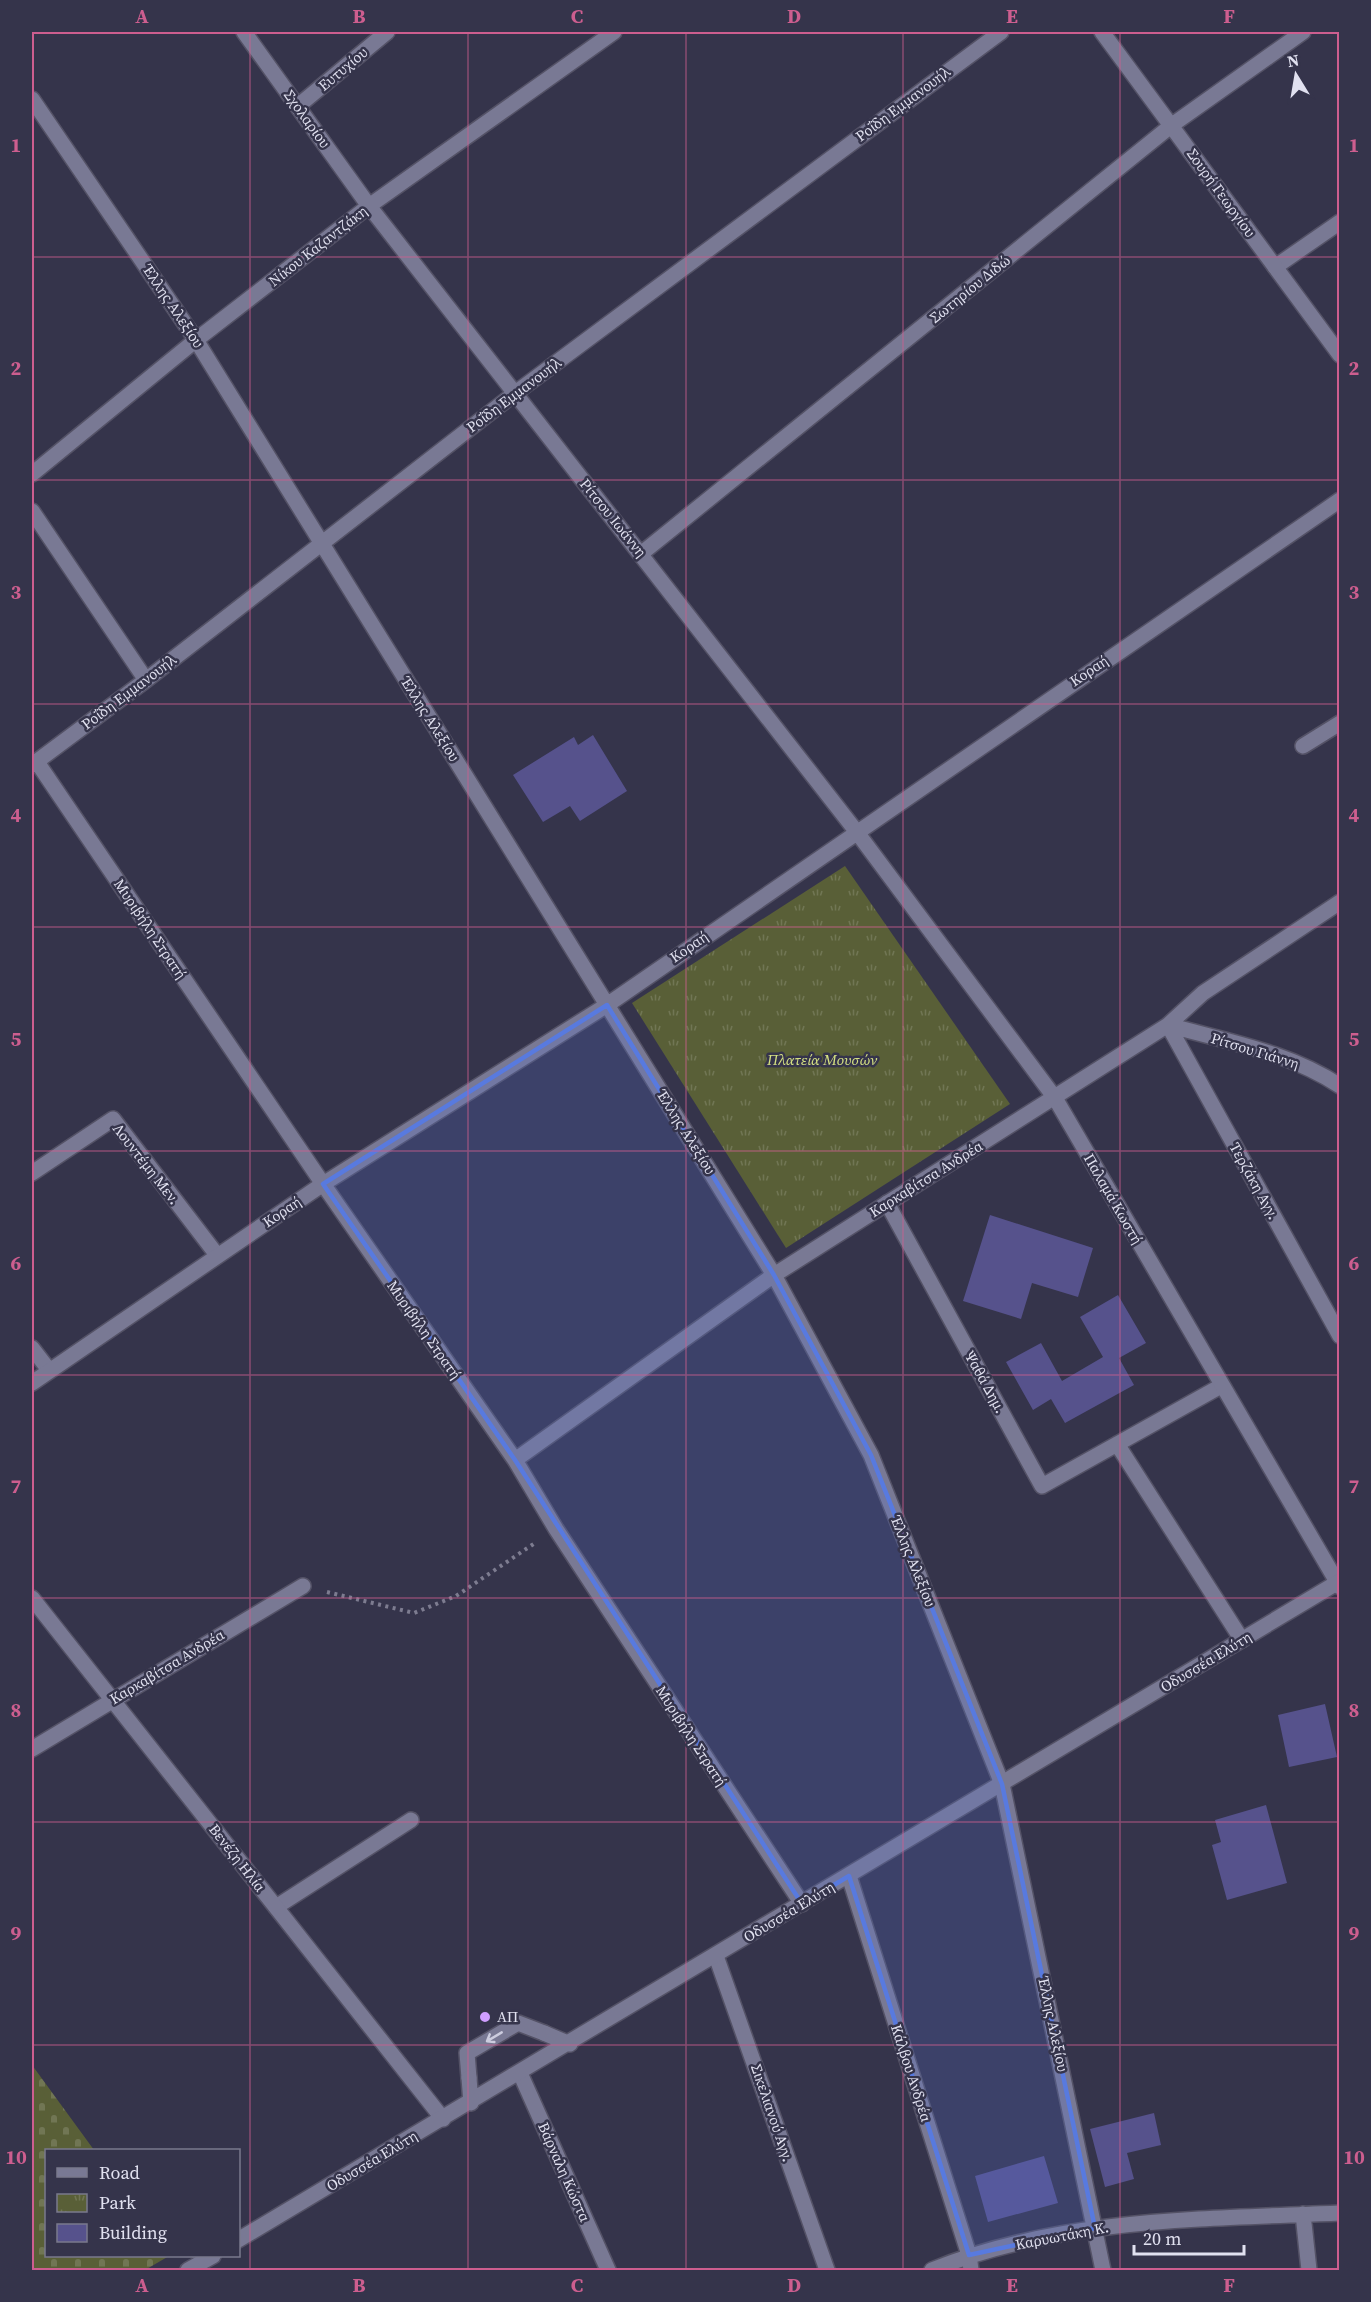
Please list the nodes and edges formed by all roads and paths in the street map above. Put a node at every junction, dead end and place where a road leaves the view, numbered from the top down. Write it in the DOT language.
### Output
graph roads {
  1 [pos="244,32"];
  2 [pos="387,32"];
  3 [pos="614,32"];
  4 [pos="1000,32"];
  5 [pos="1102,32"];
  6 [pos="1303,32"];
  7 [pos="32,99"];
  8 [pos="298,106"];
  9 [pos="1172,125"];
  10 [pos="369,206"];
  11 [pos="1340,222"];
  12 [pos="1275,267"];
  13 [pos="196,340"];
  14 [pos="1340,355"];
  15 [pos="514,394"];
  16 [pos="32,474"];
  17 [pos="1340,500"];
  18 [pos="32,511"];
  19 [pos="322,544"];
  20 [pos="642,553"];
  21 [pos="146,680"];
  22 [pos="1340,723"];
  23 [pos="1304,746"];
  24 [pos="34,763"];
  25 [pos="856,831"];
  26 [pos="1340,902"];
  27 [pos="607,1005"];
  28 [pos="1168,1025"];
  29 [pos="1340,1086"];
  30 [pos="1055,1098"];
  31 [pos="32,1173"];
  32 [pos="323,1184"];
  33 [pos="887,1203"];
  34 [pos="218,1255"];
  35 [pos="774,1275"];
  36 [pos="1340,1336"];
  37 [pos="32,1348"];
  38 [pos="49,1370"];
  39 [pos="32,1383"];
  40 [pos="1221,1386"];
  41 [pos="1117,1444"];
  42 [pos="515,1460"];
  43 [pos="555,1529"];
  44 [pos="1339,1584"];
  45 [pos="303,1586"];
  46 [pos="32,1598"];
  47 [pos="1242,1640"];
  48 [pos="111,1699"];
  49 [pos="32,1749"];
  50 [pos="1002,1784"];
  51 [pos="411,1820"];
  52 [pos="849,1876"];
  53 [pos="802,1904"];
  54 [pos="276,1907"];
  55 [pos="716,1956"];
  56 [pos="570,2044"];
  57 [pos="520,2073"];
  58 [pos="471,2103"];
  59 [pos="443,2119"];
  60 [pos="1340,2213"];
  61 [pos="1303,2214"];
  62 [pos="1095,2228"];
  63 [pos="240,2240"];
  64 [pos="211,2257"];
  65 [pos="970,2263"];
  66 [pos="188,2271"];
  67 [pos="608,2271"];
  68 [pos="827,2271"];
  69 [pos="932,2271"];
  70 [pos="1103,2271"];
  71 [pos="1309,2271"];
  1 -- 8 [label="street, Σχολαρίου"];
  2 -- 8 [label="street, Ευτυχίου"];
  3 -- 10 [label="street, Νίκου Καζαντζάκη"];
  4 -- 15 [label="street, Ροΐδη Εμμανουήλ"];
  5 -- 9 [label="street, Σουρή Γεωργίου"];
  6 -- 9 [label="street, Σωτηρίου Διδώ"];
  7 -- 13 [label="street, Έλλης Αλεξίου"];
  8 -- 10 [label="street, Σχολαρίου"];
  9 -- 12 [label="street, Σουρή Γεωργίου"];
  9 -- 20 [label="street, Σωτηρίου Διδώ"];
  10 -- 13 [label="street, Νίκου Καζαντζάκη"];
  10 -- 15 [label="street, Ρίτσου Ιωάννη"];
  11 -- 12 [label="street"];
  12 -- 14 [label="street, Σουρή Γεωργίου"];
  13 -- 16 [label="street, Νίκου Καζαντζάκη"];
  13 -- 19 [label="street, Έλλης Αλεξίου"];
  15 -- 19 [label="street, Ροΐδη Εμμανουήλ"];
  15 -- 20 [label="street, Ρίτσου Ιωάννη"];
  17 -- 25 [label="street, Κοραή"];
  18 -- 21 [label="street"];
  19 -- 21 [label="street, Ροΐδη Εμμανουήλ"];
  19 -- 27 [label="street, Έλλης Αλεξίου"];
  20 -- 25 [label="street, Ρίτσου Ιωάννη"];
  21 -- 24 [label="street, Ροΐδη Εμμανουήλ"];
  22 -- 23 [label="street"];
  24 -- 32 [label="street, Μυριβήλη Στρατή"];
  25 -- 27 [label="street, Κοραή"];
  25 -- 30 [label="street, Παλαμά Κωστή"];
  26 -- 28 [label="street, Καρκαβίτσα Ανδρέα"];
  27 -- 32 [label="street, Κοραή"];
  27 -- 35 [label="street, Έλλης Αλεξίου"];
  28 -- 29 [label="street, Ρίτσου Γιάννη"];
  28 -- 30 [label="street, Καρκαβίτσα Ανδρέα"];
  28 -- 36 [label="street, Τερζάκη Αγγ."];
  30 -- 33 [label="street, Καρκαβίτσα Ανδρέα"];
  30 -- 40 [label="street, Παλαμά Κωστή"];
  31 -- 34 [label="street, Λουντέμη Μεν."];
  32 -- 34 [label="street, Κοραή"];
  32 -- 42 [label="street, Μυριβήλη Στρατή"];
  33 -- 35 [label="street, Καρκαβίτσα Ανδρέα"];
  33 -- 41 [label="street, Ψαθά Δημ."];
  34 -- 38 [label="street, Κοραή"];
  35 -- 42 [label="street, Καρκαβίτσα Ανδρέα"];
  35 -- 50 [label="street, Έλλης Αλεξίου"];
  37 -- 38 [label="street"];
  38 -- 39 [label="street, Κοραή"];
  40 -- 41 [label="street, Ψαθά Δημ."];
  40 -- 44 [label="street, Παλαμά Κωστή"];
  41 -- 47 [label="street"];
  42 -- 43 [label="street, Μυριβήλη Στρατή"];
  43 -- 45 [label="path"];
  43 -- 53 [label="street, Μυριβήλη Στρατή"];
  44 -- 47 [label="street, Οδυσσέα Ελύτη"];
  45 -- 48 [label="street, Καρκαβίτσα Ανδρέα"];
  46 -- 48 [label="street, Βενέζη Ηλία"];
  47 -- 50 [label="street, Οδυσσέα Ελύτη"];
  48 -- 49 [label="street, Καρκαβίτσα Ανδρέα"];
  48 -- 54 [label="street, Βενέζη Ηλία"];
  50 -- 52 [label="street, Οδυσσέα Ελύτη"];
  50 -- 62 [label="street, Έλλης Αλεξίου"];
  51 -- 54 [label="street"];
  52 -- 53 [label="street, Οδυσσέα Ελύτη"];
  52 -- 65 [label="street, Κάλβου Ανδρέα"];
  53 -- 55 [label="street, Οδυσσέα Ελύτη"];
  54 -- 59 [label="street, Βενέζη Ηλία"];
  55 -- 56 [label="street, Οδυσσέα Ελύτη"];
  55 -- 68 [label="street, Σικελιανού Αγγ."];
  56 -- 57 [label="street, Οδυσσέα Ελύτη"];
  56 -- 58 [label="street, one-way"];
  57 -- 58 [label="street, Οδυσσέα Ελύτη"];
  57 -- 67 [label="street, Βάρναλη Κώστα"];
  58 -- 59 [label="street, Οδυσσέα Ελύτη"];
  59 -- 63 [label="street, Οδυσσέα Ελύτη"];
  60 -- 61 [label="street, Καρυωτάκη Κ."];
  61 -- 62 [label="street, Καρυωτάκη Κ."];
  61 -- 71 [label="street"];
  62 -- 65 [label="street, Καρυωτάκη Κ."];
  62 -- 70 [label="street, Έλλης Αλεξίου"];
  64 -- 66 [label="street"];
  65 -- 69 [label="street, Καρυωτάκη Κ."];
}
